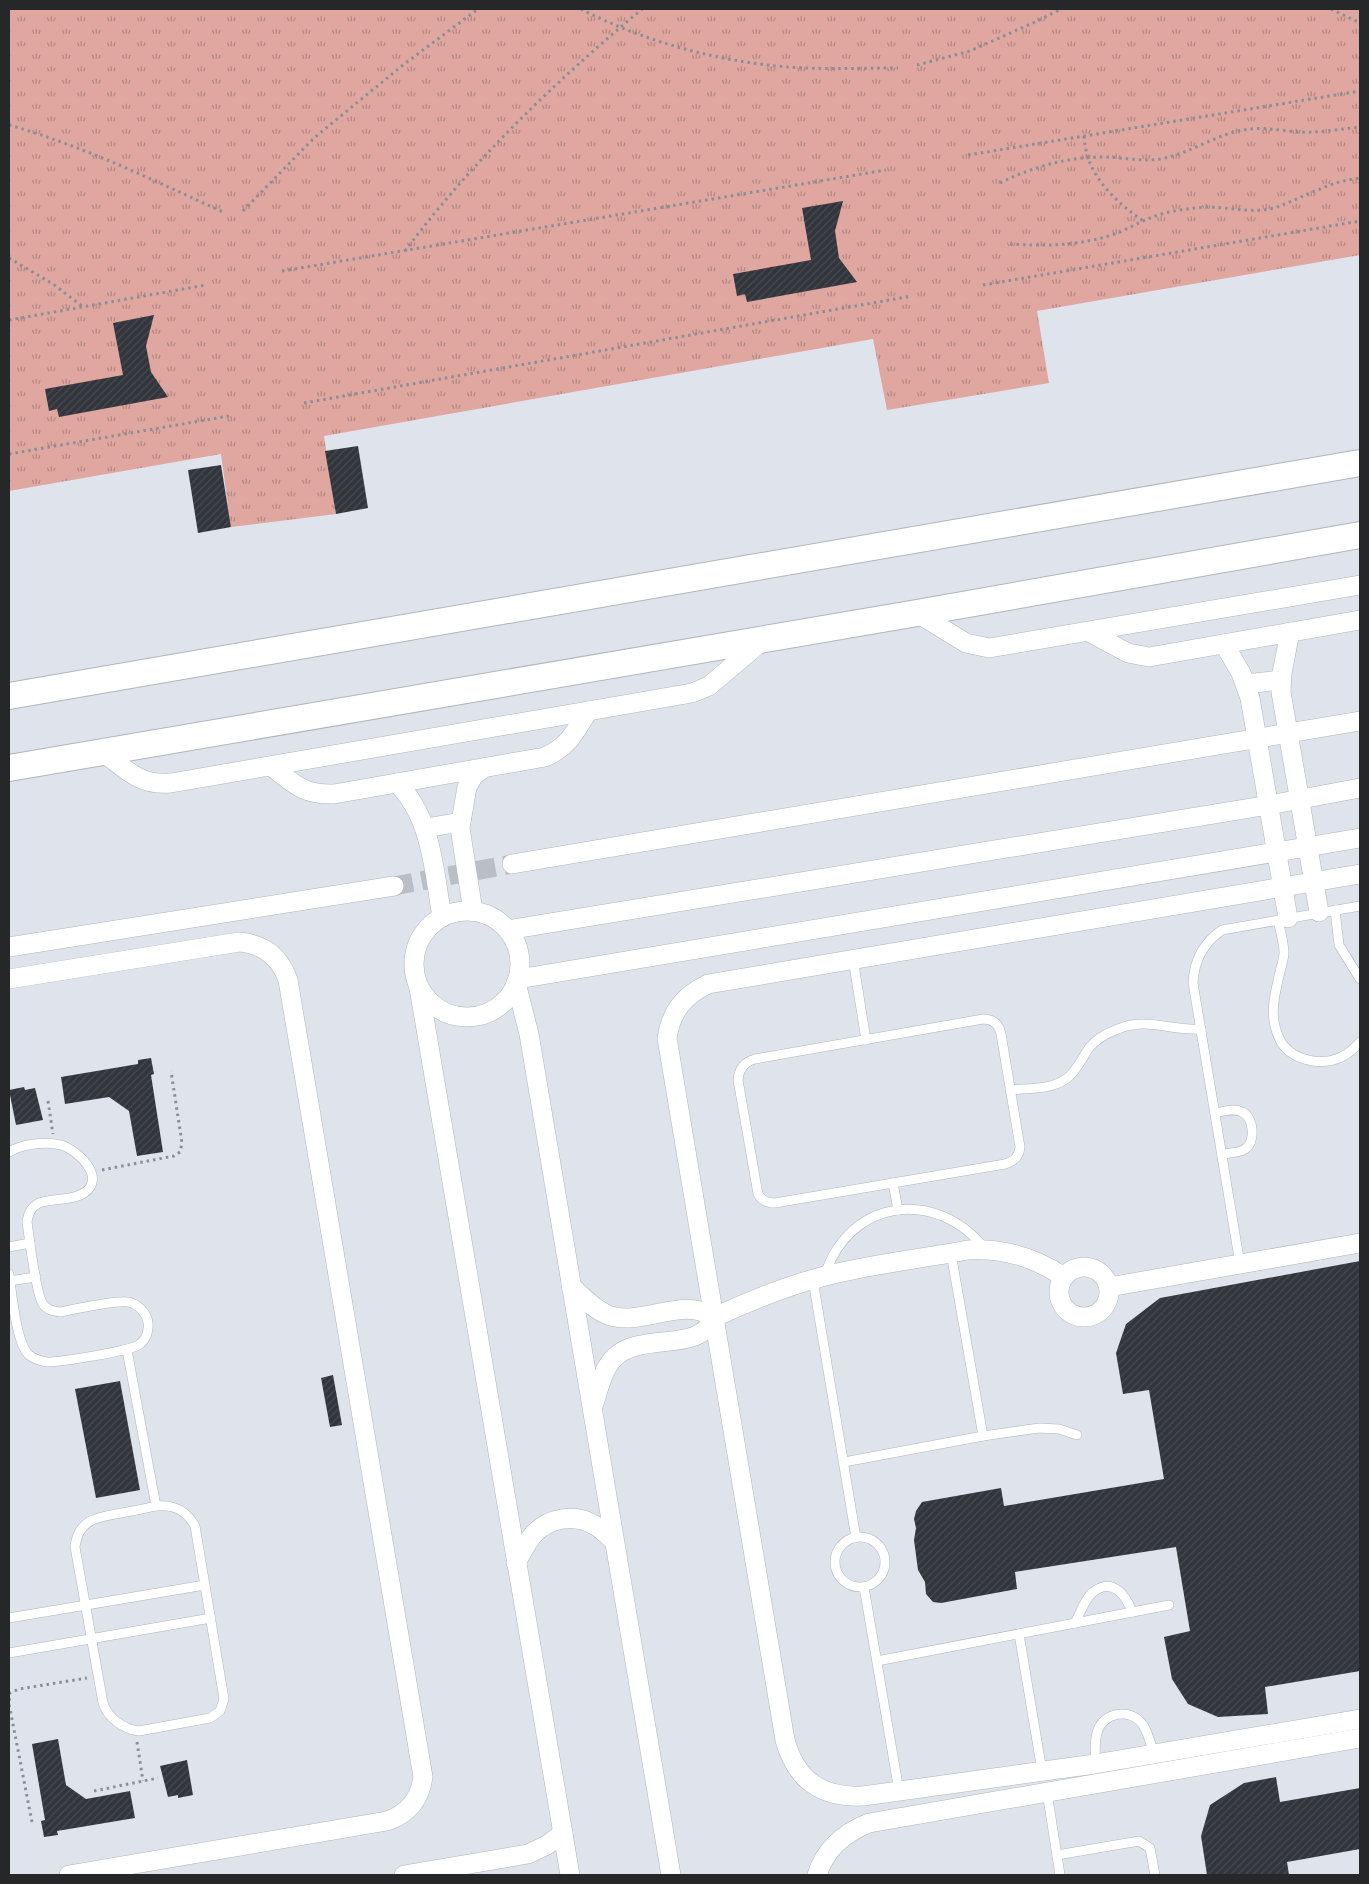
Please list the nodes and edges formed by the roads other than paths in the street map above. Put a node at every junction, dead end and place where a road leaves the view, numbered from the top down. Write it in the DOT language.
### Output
graph roads {
  1 [pos="1360,463"];
  2 [pos="1360,535"];
  3 [pos="1360,585"];
  4 [pos="917,613"];
  5 [pos="1360,620"];
  6 [pos="1089,632"];
  7 [pos="1290,632"];
  8 [pos="765,639"];
  9 [pos="1224,644"];
  10 [pos="1281,680"];
  11 [pos="1246,684"];
  12 [pos="9,696"];
  13 [pos="588,711"];
  14 [pos="1360,721"];
  15 [pos="1288,733"];
  16 [pos="1257,739"];
  17 [pos="103,752"];
  18 [pos="271,766"];
  19 [pos="9,768"];
  20 [pos="484,768"];
  21 [pos="397,783"];
  22 [pos="1360,788"];
  23 [pos="1299,798"];
  24 [pos="1268,805"];
  25 [pos="461,822"];
  26 [pos="426,828"];
  27 [pos="1360,838"];
  28 [pos="1308,847"];
  29 [pos="1277,853"];
  30 [pos="512,864"];
  31 [pos="1360,874"];
  32 [pos="1314,882"];
  33 [pos="394,886"];
  34 [pos="1283,887"];
  35 [pos="1360,906"];
  36 [pos="473,911"];
  37 [pos="1327,911"];
  38 [pos="442,917"];
  39 [pos="1283,919"];
  40 [pos="508,930"];
  41 [pos="9,947"];
  42 [pos="853,959"];
  43 [pos="9,979"];
  44 [pos="1360,979"];
  45 [pos="517,981"];
  46 [pos="419,988"];
  47 [pos="1201,1029"];
  48 [pos="866,1040"];
  49 [pos="1360,1042"];
  50 [pos="1010,1090"];
  51 [pos="1215,1112"];
  52 [pos="9,1152"];
  53 [pos="1222,1154"];
  54 [pos="893,1183"];
  55 [pos="898,1210"];
  56 [pos="30,1243"];
  57 [pos="1360,1243"];
  58 [pos="9,1247"];
  59 [pos="985,1249"];
  60 [pos="951,1253"];
  61 [pos="1240,1264"];
  62 [pos="36,1277"];
  63 [pos="1064,1277"];
  64 [pos="818,1278"];
  65 [pos="9,1279"];
  66 [pos="571,1286"];
  67 [pos="1109,1287"];
  68 [pos="646,1317"];
  69 [pos="713,1318"];
  70 [pos="650,1343"];
  71 [pos="127,1350"];
  72 [pos="592,1410"];
  73 [pos="1077,1435"];
  74 [pos="983,1436"];
  75 [pos="844,1462"];
  76 [pos="156,1506"];
  77 [pos="856,1538"];
  78 [pos="614,1541"];
  79 [pos="516,1563"];
  80 [pos="205,1585"];
  81 [pos="864,1587"];
  82 [pos="85,1605"];
  83 [pos="1169,1605"];
  84 [pos="1132,1612"];
  85 [pos="9,1618"];
  86 [pos="211,1618"];
  87 [pos="1075,1623"];
  88 [pos="1019,1634"];
  89 [pos="91,1639"];
  90 [pos="9,1653"];
  91 [pos="877,1661"];
  92 [pos="1360,1719"];
  93 [pos="1360,1738"];
  94 [pos="1154,1754"];
  95 [pos="1095,1764"];
  96 [pos="1042,1771"];
  97 [pos="899,1791"];
  98 [pos="1047,1792"];
  99 [pos="563,1833"];
  100 [pos="1057,1855"];
  101 [pos="69,1875"];
  102 [pos="404,1875"];
  103 [pos="570,1875"];
  104 [pos="671,1875"];
  105 [pos="817,1875"];
  106 [pos="1060,1875"];
  107 [pos="1155,1875"];
  1 -- 12 [label="main road"];
  2 -- 4 [label="main road"];
  3 -- 6 [label="street"];
  4 -- 6 [label="street"];
  4 -- 8 [label="main road"];
  5 -- 7 [label="street"];
  6 -- 9 [label="street"];
  7 -- 9 [label="street"];
  7 -- 10 [label="street"];
  8 -- 13 [label="street"];
  8 -- 17 [label="main road"];
  9 -- 11 [label="street"];
  10 -- 11 [label="street"];
  10 -- 15 [label="street"];
  11 -- 16 [label="street"];
  13 -- 18 [label="street"];
  13 -- 20 [label="street"];
  14 -- 15 [label="street"];
  15 -- 16 [label="street"];
  15 -- 23 [label="street"];
  16 -- 24 [label="street"];
  16 -- 30 [label="street"];
  17 -- 18 [label="street"];
  17 -- 19 [label="main road"];
  18 -- 21 [label="street"];
  20 -- 21 [label="street"];
  20 -- 25 [label="street"];
  21 -- 26 [label="street"];
  22 -- 23 [label="street"];
  23 -- 24 [label="street"];
  23 -- 28 [label="street"];
  24 -- 29 [label="street"];
  24 -- 40 [label="street"];
  25 -- 26 [label="street"];
  25 -- 36 [label="street"];
  26 -- 38 [label="street"];
  27 -- 28 [label="street"];
  28 -- 29 [label="street"];
  28 -- 32 [label="street"];
  29 -- 34 [label="street"];
  29 -- 45 [label="street"];
  31 -- 32 [label="street"];
  32 -- 34 [label="street"];
  32 -- 37 [label="street"];
  33 -- 41 [label="street"];
  34 -- 39 [label="street"];
  34 -- 42 [label="street"];
  35 -- 37 [label="lane"];
  36 -- 38 [label="street"];
  36 -- 40 [label="street"];
  37 -- 39 [label="lane"];
  37 -- 44 [label="lane"];
  38 -- 46 [label="street"];
  39 -- 47 [label="lane"];
  39 -- 49 [label="lane"];
  40 -- 45 [label="street"];
  42 -- 48 [label="lane"];
  42 -- 69 [label="street"];
  43 -- 101 [label="street"];
  45 -- 46 [label="street"];
  45 -- 66 [label="street"];
  46 -- 79 [label="street"];
  47 -- 50 [label="lane"];
  47 -- 51 [label="lane"];
  48 -- 50 [label="lane"];
  48 -- 54 [label="lane"];
  50 -- 54 [label="lane"];
  51 -- 53 [label="lane"];
  51 -- 53 [label="lane"];
  52 -- 56 [label="lane"];
  53 -- 61 [label="lane"];
  54 -- 55 [label="lane"];
  55 -- 59 [label="lane"];
  55 -- 64 [label="lane"];
  56 -- 58 [label="lane"];
  56 -- 62 [label="lane"];
  57 -- 61 [label="street"];
  59 -- 60 [label="street"];
  59 -- 63 [label="street"];
  60 -- 64 [label="street"];
  60 -- 74 [label="lane"];
  61 -- 67 [label="street"];
  62 -- 65 [label="lane"];
  62 -- 71 [label="lane"];
  63 -- 67 [label="street"];
  63 -- 67 [label="street"];
  64 -- 69 [label="street"];
  64 -- 75 [label="lane"];
  65 -- 71 [label="lane"];
  66 -- 68 [label="street"];
  66 -- 72 [label="street"];
  68 -- 69 [label="street"];
  68 -- 70 [label="street"];
  69 -- 70 [label="street"];
  69 -- 97 [label="street"];
  70 -- 72 [label="street"];
  71 -- 76 [label="lane"];
  72 -- 78 [label="street"];
  73 -- 74 [label="lane"];
  74 -- 75 [label="lane"];
  75 -- 77 [label="lane"];
  76 -- 80 [label="lane"];
  76 -- 82 [label="lane"];
  77 -- 81 [label="lane"];
  77 -- 81 [label="lane"];
  78 -- 79 [label="street"];
  78 -- 104 [label="street"];
  79 -- 99 [label="street"];
  80 -- 82 [label="lane"];
  80 -- 86 [label="lane"];
  81 -- 91 [label="lane"];
  82 -- 85 [label="lane"];
  82 -- 89 [label="lane"];
  83 -- 84 [label="lane"];
  84 -- 87 [label="lane"];
  84 -- 87 [label="lane"];
  86 -- 89 [label="lane"];
  86 -- 89 [label="lane"];
  87 -- 88 [label="lane"];
  88 -- 91 [label="lane"];
  88 -- 96 [label="lane"];
  89 -- 90 [label="lane"];
  91 -- 97 [label="lane"];
  92 -- 94 [label="street"];
  93 -- 98 [label="street"];
  94 -- 95 [label="street"];
  94 -- 95 [label="lane"];
  95 -- 96 [label="street"];
  96 -- 97 [label="street"];
  98 -- 100 [label="lane"];
  98 -- 105 [label="street"];
  99 -- 102 [label="street"];
  99 -- 103 [label="street"];
  100 -- 106 [label="lane"];
  100 -- 107 [label="lane"];
}
